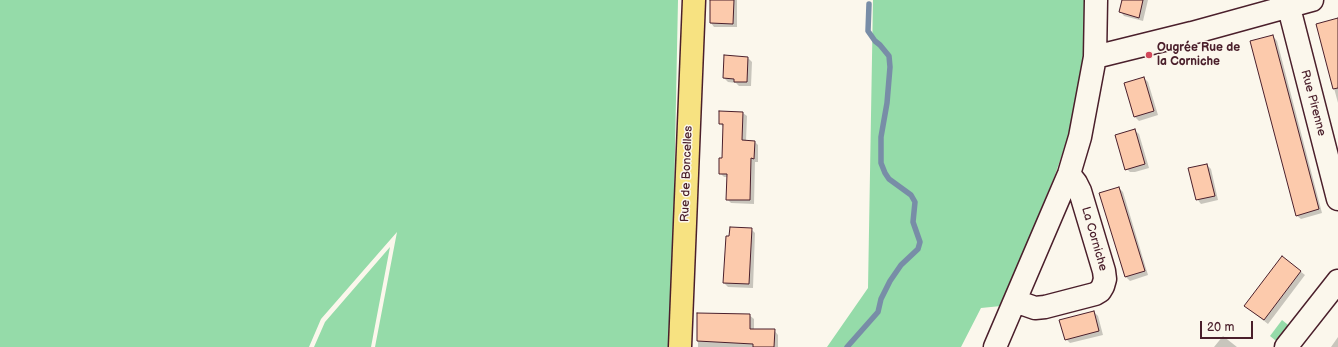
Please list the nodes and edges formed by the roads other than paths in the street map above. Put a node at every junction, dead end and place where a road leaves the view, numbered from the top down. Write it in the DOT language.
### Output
graph roads {
  1 [pos="694,0"];
  2 [pos="1096,0"];
  3 [pos="1312,0"];
  4 [pos="1287,3"];
  5 [pos="1095,57"];
  6 [pos="1069,174"];
  7 [pos="1338,198"];
  8 [pos="1338,281"];
  9 [pos="1015,301"];
  10 [pos="680,347"];
  11 [pos="995,347"];
  12 [pos="1286,347"];
  1 -- 10 [label="main road, Rue de Boncelles"];
  2 -- 5 [label="street"];
  3 -- 4 [label="street"];
  4 -- 5 [label="street"];
  4 -- 7 [label="street, Rue Pirenne"];
  5 -- 6 [label="street"];
  6 -- 9 [label="street"];
  6 -- 9 [label="street, La Corniche"];
  8 -- 12 [label="street"];
  9 -- 11 [label="street"];
}
